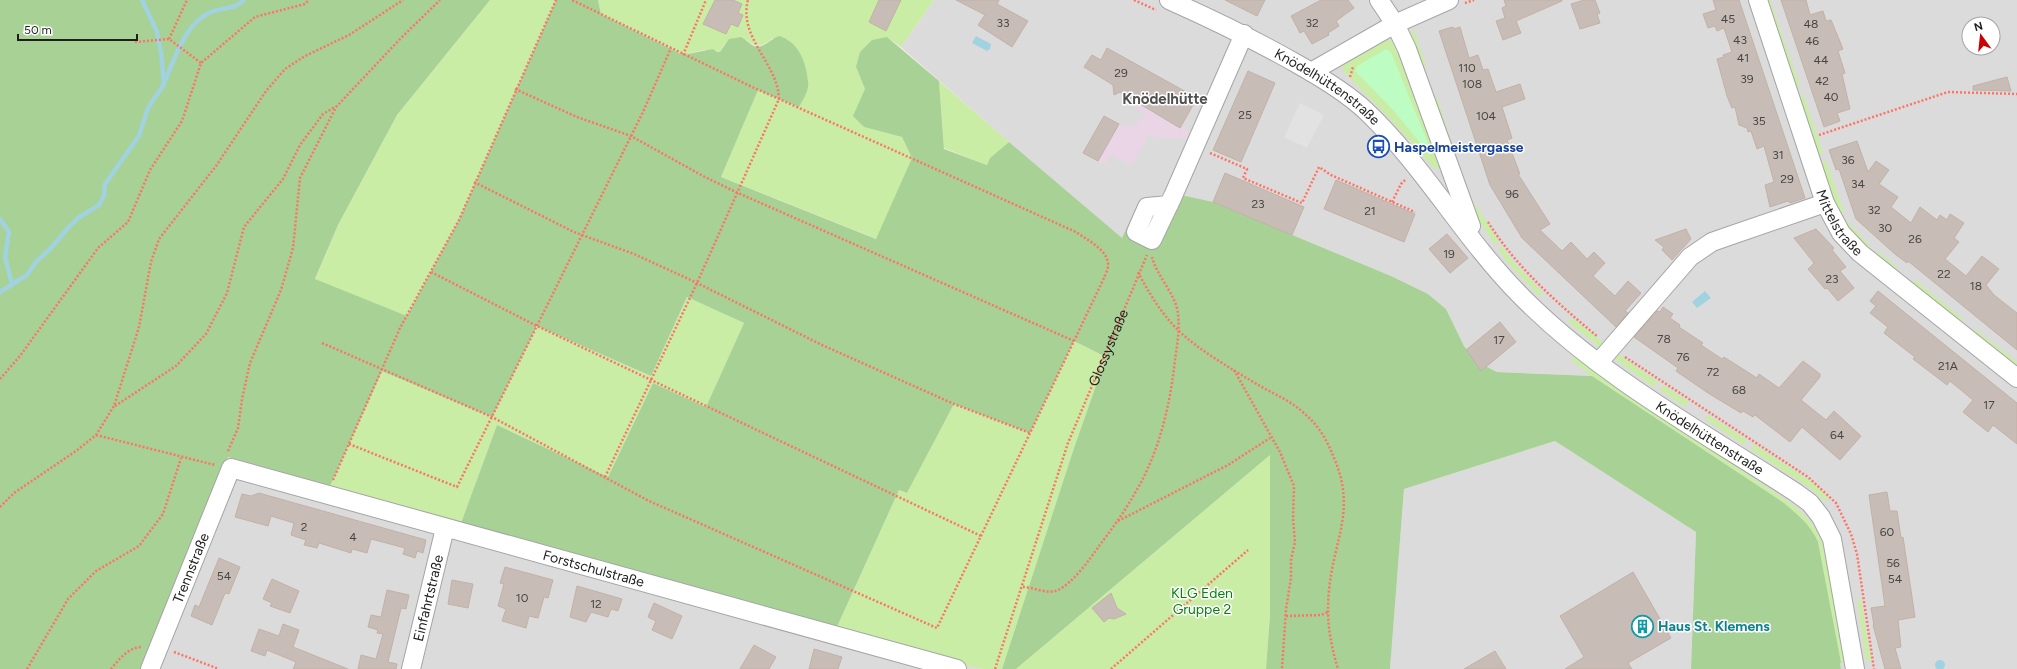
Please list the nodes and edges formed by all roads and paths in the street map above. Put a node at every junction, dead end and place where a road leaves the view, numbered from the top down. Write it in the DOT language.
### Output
graph roads {
  1 [pos="187,0"];
  2 [pos="309,0"];
  3 [pos="403,0"];
  4 [pos="440,0"];
  5 [pos="556,0"];
  6 [pos="572,0"];
  7 [pos="706,0"];
  8 [pos="748,0"];
  9 [pos="1169,0"];
  10 [pos="1379,0"];
  11 [pos="1449,0"];
  12 [pos="1758,0"];
  13 [pos="1395,24"];
  14 [pos="1244,34"];
  15 [pos="169,39"];
  16 [pos="135,42"];
  17 [pos="671,48"];
  18 [pos="683,55"];
  19 [pos="202,63"];
  20 [pos="1310,72"];
  21 [pos="515,89"];
  22 [pos="2017,94"];
  23 [pos="779,99"];
  24 [pos="336,107"];
  25 [pos="1817,129"];
  26 [pos="631,136"];
  27 [pos="1819,136"];
  28 [pos="1194,147"];
  29 [pos="1819,159"];
  30 [pos="1418,169"];
  31 [pos="474,182"];
  32 [pos="738,193"];
  33 [pos="1392,202"];
  34 [pos="1825,203"];
  35 [pos="1415,212"];
  36 [pos="1484,215"];
  37 [pos="582,235"];
  38 [pos="1151,244"];
  39 [pos="1483,252"];
  40 [pos="431,272"];
  41 [pos="1138,272"];
  42 [pos="697,283"];
  43 [pos="537,326"];
  44 [pos="1178,330"];
  45 [pos="1074,341"];
  46 [pos="322,343"];
  47 [pos="1612,347"];
  48 [pos="1599,362"];
  49 [pos="382,370"];
  50 [pos="1234,370"];
  51 [pos="2017,378"];
  52 [pos="0,379"];
  53 [pos="651,379"];
  54 [pos="114,406"];
  55 [pos="492,418"];
  56 [pos="1030,433"];
  57 [pos="96,435"];
  58 [pos="1270,438"];
  59 [pos="349,444"];
  60 [pos="181,458"];
  61 [pos="231,468"];
  62 [pos="605,477"];
  63 [pos="332,483"];
  64 [pos="0,507"];
  65 [pos="1117,521"];
  66 [pos="445,528"];
  67 [pos="981,536"];
  68 [pos="1248,550"];
  69 [pos="1023,587"];
  70 [pos="1328,612"];
  71 [pos="1286,616"];
  72 [pos="160,647"];
  73 [pos="27,669"];
  74 [pos="111,669"];
  75 [pos="150,669"];
  76 [pos="219,669"];
  77 [pos="411,669"];
  78 [pos="957,669"];
  79 [pos="995,669"];
  80 [pos="1111,669"];
  81 [pos="1282,669"];
  82 [pos="1338,669"];
  83 [pos="1855,669"];
  84 [pos="1874,669"];
  1 -- 15 [label="path"];
  2 -- 19 [label="path"];
  3 -- 54 [label="path"];
  4 -- 24 [label="path"];
  5 -- 21 [label="path"];
  6 -- 17 [label="path"];
  7 -- 18 [label="path"];
  8 -- 23 [label="path"];
  9 -- 14 [label="street, Knödelhüttenstraße"];
  10 -- 13 [label="street, Knödelhüttenstraße"];
  11 -- 13 [label="street"];
  12 -- 29 [label="street, Mittelstraße"];
  13 -- 20 [label="street"];
  13 -- 39 [label="street, Knödelhüttenstraße"];
  14 -- 20 [label="street, Knödelhüttenstraße"];
  14 -- 28 [label="street"];
  15 -- 16 [label="path"];
  15 -- 19 [label="path"];
  17 -- 18 [label="path"];
  17 -- 26 [label="path"];
  18 -- 23 [label="path"];
  19 -- 52 [label="path"];
  20 -- 30 [label="street, Knödelhüttenstraße"];
  21 -- 26 [label="path"];
  21 -- 31 [label="path"];
  22 -- 27 [label="path"];
  23 -- 32 [label="path"];
  23 -- 45 [label="path"];
  24 -- 54 [label="path"];
  24 -- 61 [label="path"];
  25 -- 27 [label="path"];
  26 -- 32 [label="path"];
  26 -- 37 [label="path"];
  27 -- 29 [label="path"];
  28 -- 33 [label="path"];
  28 -- 38 [label="street"];
  29 -- 34 [label="street, Mittelstraße"];
  30 -- 33 [label="path"];
  30 -- 39 [label="street, Knödelhüttenstraße"];
  31 -- 37 [label="path"];
  31 -- 40 [label="path"];
  32 -- 42 [label="path"];
  32 -- 45 [label="path"];
  33 -- 35 [label="path"];
  34 -- 47 [label="street"];
  34 -- 51 [label="street, Mittelstraße"];
  36 -- 47 [label="path"];
  37 -- 42 [label="path"];
  37 -- 43 [label="path"];
  38 -- 41 [label="path, Glossystraße"];
  38 -- 44 [label="path"];
  39 -- 48 [label="street, Knödelhüttenstraße"];
  40 -- 43 [label="path"];
  40 -- 49 [label="path"];
  41 -- 44 [label="path"];
  41 -- 69 [label="path, Glossystraße"];
  42 -- 53 [label="path"];
  42 -- 56 [label="path"];
  43 -- 53 [label="path"];
  43 -- 55 [label="path"];
  44 -- 50 [label="path"];
  44 -- 65 [label="path"];
  45 -- 56 [label="path"];
  46 -- 49 [label="path"];
  47 -- 48 [label="street"];
  47 -- 84 [label="path"];
  48 -- 83 [label="street, Knödelhüttenstraße"];
  49 -- 55 [label="path"];
  49 -- 59 [label="path"];
  50 -- 58 [label="path"];
  50 -- 70 [label="path"];
  53 -- 62 [label="path"];
  53 -- 67 [label="path"];
  54 -- 57 [label="path"];
  55 -- 59 [label="path"];
  55 -- 62 [label="path"];
  56 -- 67 [label="path"];
  57 -- 60 [label="path"];
  57 -- 64 [label="path"];
  58 -- 65 [label="path"];
  58 -- 71 [label="path"];
  59 -- 63 [label="path"];
  60 -- 61 [label="path"];
  60 -- 73 [label="path"];
  61 -- 66 [label="street, Forstschulstraße"];
  61 -- 72 [label="street, Trennstraße"];
  62 -- 67 [label="path"];
  65 -- 69 [label="path"];
  66 -- 77 [label="street, Einfahrtstraße"];
  66 -- 78 [label="street, Forstschulstraße"];
  68 -- 80 [label="path"];
  69 -- 79 [label="path, Glossystraße"];
  70 -- 71 [label="path"];
  70 -- 82 [label="path"];
  71 -- 81 [label="path"];
  72 -- 74 [label="path"];
  72 -- 75 [label="street, Trennstraße"];
  72 -- 76 [label="path"];
}
